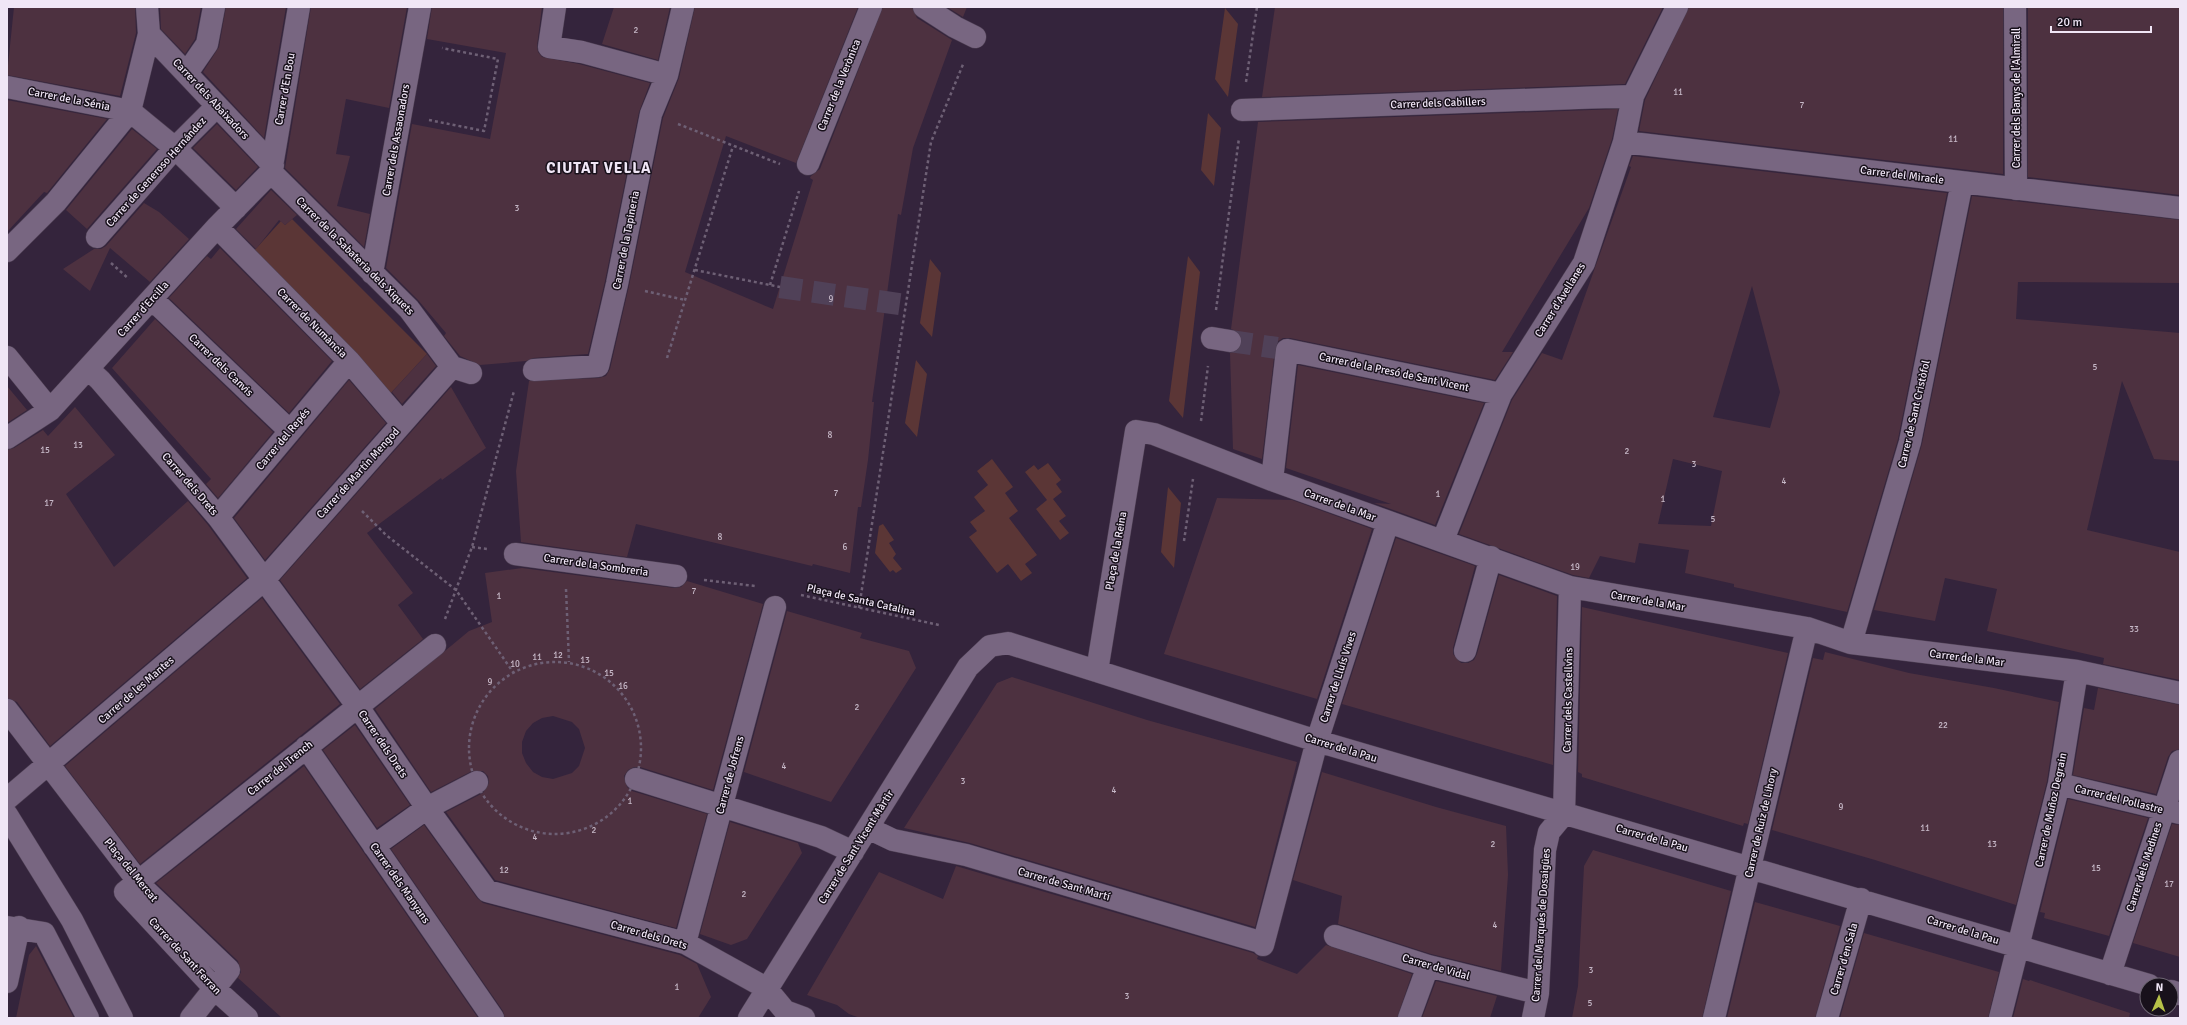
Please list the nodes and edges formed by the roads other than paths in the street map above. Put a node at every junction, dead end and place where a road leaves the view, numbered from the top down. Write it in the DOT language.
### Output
graph roads {
  1 [pos="147,7"];
  2 [pos="214,7"];
  3 [pos="299,7"];
  4 [pos="420,7"];
  5 [pos="556,7"];
  6 [pos="683,7"];
  7 [pos="870,7"];
  8 [pos="924,7"];
  9 [pos="1677,7"];
  10 [pos="2015,7"];
  11 [pos="149,34"];
  12 [pos="975,37"];
  13 [pos="187,73"];
  14 [pos="667,75"];
  15 [pos="7,87"];
  16 [pos="1633,96"];
  17 [pos="217,106"];
  18 [pos="1242,110"];
  19 [pos="130,111"];
  20 [pos="1624,142"];
  21 [pos="175,148"];
  22 [pos="272,168"];
  23 [pos="806,169"];
  24 [pos="1962,182"];
  25 [pos="2016,189"];
  26 [pos="236,208"];
  27 [pos="2180,208"];
  28 [pos="217,227"];
  29 [pos="97,237"];
  30 [pos="7,251"];
  31 [pos="372,272"];
  32 [pos="152,299"];
  33 [pos="7,357"];
  34 [pos="349,361"];
  35 [pos="88,369"];
  36 [pos="462,370"];
  37 [pos="534,370"];
  38 [pos="1500,394"];
  39 [pos="50,410"];
  40 [pos="402,423"];
  41 [pos="290,431"];
  42 [pos="1136,431"];
  43 [pos="7,438"];
  44 [pos="1272,480"];
  45 [pos="218,516"];
  46 [pos="1388,522"];
  47 [pos="1443,540"];
  48 [pos="515,554"];
  49 [pos="1490,557"];
  50 [pos="676,576"];
  51 [pos="264,580"];
  52 [pos="1570,587"];
  53 [pos="775,607"];
  54 [pos="1807,628"];
  55 [pos="1851,643"];
  56 [pos="435,645"];
  57 [pos="1465,651"];
  58 [pos="1096,670"];
  59 [pos="2077,671"];
  60 [pos="2180,693"];
  61 [pos="358,707"];
  62 [pos="7,710"];
  63 [pos="1317,741"];
  64 [pos="306,747"];
  65 [pos="2180,761"];
  66 [pos="48,765"];
  67 [pos="636,779"];
  68 [pos="477,782"];
  69 [pos="2059,784"];
  70 [pos="7,799"];
  71 [pos="722,805"];
  72 [pos="427,808"];
  73 [pos="2171,812"];
  74 [pos="1564,814"];
  75 [pos="7,815"];
  76 [pos="868,828"];
  77 [pos="374,846"];
  78 [pos="853,852"];
  79 [pos="1750,867"];
  80 [pos="132,887"];
  81 [pos="1861,899"];
  82 [pos="13,927"];
  83 [pos="1335,936"];
  84 [pos="1260,942"];
  85 [pos="685,943"];
  86 [pos="2017,947"];
  87 [pos="1428,966"];
  88 [pos="2110,974"];
  89 [pos="7,982"];
  90 [pos="2139,982"];
  91 [pos="766,988"];
  92 [pos="216,990"];
  93 [pos="1538,993"];
  94 [pos="88,1018"];
  95 [pos="122,1018"];
  96 [pos="191,1018"];
  97 [pos="247,1018"];
  98 [pos="493,1018"];
  99 [pos="748,1018"];
  100 [pos="804,1018"];
  101 [pos="1409,1018"];
  102 [pos="1533,1018"];
  103 [pos="1714,1018"];
  104 [pos="1827,1018"];
  105 [pos="2000,1018"];
  1 -- 11 [label="street"];
  2 -- 13 [label="street"];
  3 -- 22 [label="street, Carrer d'En Bou"];
  4 -- 31 [label="street, Carrer dels Assaonadors"];
  5 -- 14 [label="street"];
  6 -- 14 [label="street, Carrer de la Tapineria"];
  7 -- 23 [label="street, Carrer de la Verònica"];
  8 -- 12 [label="street"];
  9 -- 16 [label="street, Carrer d'Avellanes"];
  10 -- 25 [label="street, Carrer dels Banys de l'Almirall"];
  11 -- 13 [label="street, Carrer dels Abaixadors"];
  11 -- 19 [label="street"];
  13 -- 17 [label="street, Carrer dels Abaixadors"];
  14 -- 37 [label="street, Carrer de la Tapineria"];
  15 -- 19 [label="street, Carrer de la Sénia"];
  16 -- 18 [label="street, Carrer dels Cabillers"];
  16 -- 20 [label="street, Carrer d'Avellanes"];
  17 -- 21 [label="street, Carrer de Generoso Hernández"];
  17 -- 22 [label="street, Carrer dels Abaixadors"];
  19 -- 21 [label="street"];
  19 -- 30 [label="street"];
  20 -- 24 [label="street, Carrer del Miracle"];
  20 -- 38 [label="street, Carrer d'Avellanes"];
  21 -- 26 [label="street"];
  21 -- 29 [label="street, Carrer de Generoso Hernández"];
  22 -- 26 [label="street, Carrer d'Ercilla"];
  22 -- 31 [label="street, Carrer de la Sabateria dels Xiquets"];
  24 -- 25 [label="street, Carrer del Miracle"];
  24 -- 55 [label="street, Carrer de Sant Cristòfol"];
  25 -- 27 [label="street, Carrer del Miracle"];
  26 -- 28 [label="street, Carrer d'Ercilla"];
  28 -- 32 [label="street, Carrer d'Ercilla"];
  28 -- 34 [label="street, Carrer de Numància"];
  31 -- 36 [label="street, Carrer de la Sabateria dels Xiquets"];
  32 -- 35 [label="street, Carrer d'Ercilla"];
  32 -- 41 [label="street, Carrer dels Canvis"];
  33 -- 39 [label="street"];
  34 -- 40 [label="street, Carrer de Numància"];
  34 -- 41 [label="street, Carrer del Repés"];
  35 -- 39 [label="street, Carrer d'Ercilla"];
  35 -- 45 [label="street, Carrer dels Drets"];
  36 -- 40 [label="street, Carrer de Martín Mengod"];
  38 -- 44 [label="street, Carrer de la Presó de Sant Vicent"];
  38 -- 47 [label="street, Carrer d'Avellanes"];
  39 -- 43 [label="street, Carrer d'Ercilla"];
  40 -- 51 [label="street, Carrer de Martín Mengod"];
  41 -- 45 [label="street, Carrer del Repés"];
  42 -- 44 [label="street, Carrer de la Mar"];
  42 -- 58 [label="street, Plaça de la Reina"];
  44 -- 46 [label="street, Carrer de la Mar"];
  45 -- 51 [label="street, Carrer dels Drets"];
  46 -- 47 [label="street, Carrer de la Mar"];
  46 -- 63 [label="street, Carrer de Lluís Vives"];
  47 -- 49 [label="street, Carrer de la Mar"];
  48 -- 50 [label="street, Carrer de la Sombreria"];
  49 -- 52 [label="street, Carrer de la Mar"];
  49 -- 57 [label="street"];
  51 -- 61 [label="street, Carrer dels Drets"];
  51 -- 66 [label="street, Carrer de les Mantes"];
  52 -- 54 [label="street, Carrer de la Mar"];
  52 -- 74 [label="street, Carrer dels Castellvins"];
  53 -- 71 [label="street, Carrer de Jofrens"];
  54 -- 55 [label="street, Carrer de la Mar"];
  54 -- 79 [label="street, Carrer de Ruiz de Lihory"];
  55 -- 59 [label="street, Carrer de la Mar"];
  56 -- 61 [label="street, Carrer del Trench"];
  58 -- 63 [label="street, Carrer de la Pau"];
  58 -- 76 [label="street, Carrer de Sant Vicent Màrtir"];
  59 -- 60 [label="street, Carrer de la Mar"];
  59 -- 69 [label="street, Carrer de Muñoz Degrain"];
  61 -- 64 [label="street, Carrer del Trench"];
  61 -- 72 [label="street, Carrer dels Drets"];
  62 -- 66 [label="street, Plaça del Mercat"];
  63 -- 74 [label="street, Carrer de la Pau"];
  63 -- 84 [label="street, Carrer de Lluís Vives"];
  64 -- 77 [label="street, Carrer dels Manyans"];
  64 -- 80 [label="street, Carrer del Trench"];
  65 -- 73 [label="street, Carrer dels Medines"];
  66 -- 70 [label="street, Carrer de les Mantes"];
  66 -- 80 [label="street, Plaça del Mercat"];
  67 -- 71 [label="street"];
  68 -- 72 [label="street"];
  69 -- 73 [label="street, Carrer del Pollastre"];
  69 -- 86 [label="street, Carrer de Muñoz Degrain"];
  71 -- 78 [label="street"];
  71 -- 85 [label="street, Carrer de Jofrens"];
  72 -- 77 [label="street"];
  72 -- 85 [label="street, Carrer dels Drets"];
  73 -- 88 [label="street, Carrer dels Medines"];
  74 -- 79 [label="street, Carrer de la Pau"];
  74 -- 93 [label="street, Carrer del Marqués de Dosaigües"];
  75 -- 95 [label="street"];
  76 -- 78 [label="street, Carrer de Sant Vicent Màrtir"];
  76 -- 84 [label="street, Carrer de Sant Martí"];
  77 -- 98 [label="street, Carrer dels Manyans"];
  78 -- 91 [label="street, Carrer de Sant Vicent Màrtir"];
  79 -- 81 [label="street, Carrer de la Pau"];
  79 -- 103 [label="street, Carrer de Ruiz de Lihory"];
  80 -- 92 [label="street, Carrer de Sant Ferran"];
  81 -- 86 [label="street, Carrer de la Pau"];
  81 -- 104 [label="street, Carrer d'en Sala"];
  82 -- 89 [label="street"];
  82 -- 94 [label="street"];
  83 -- 87 [label="street, Carrer de Vidal"];
  85 -- 91 [label="street, Carrer dels Drets"];
  86 -- 88 [label="street, Carrer de la Pau"];
  86 -- 105 [label="street, Carrer de Muñoz Degrain"];
  87 -- 93 [label="street, Carrer de Vidal"];
  87 -- 101 [label="street"];
  88 -- 90 [label="street, Carrer de la Pau"];
  91 -- 99 [label="street, Carrer de Sant Vicent Màrtir"];
  91 -- 100 [label="street"];
  92 -- 96 [label="street"];
  92 -- 97 [label="street, Carrer de Sant Ferran"];
  93 -- 102 [label="street, Carrer del Marqués de Dosaigües"];
}
